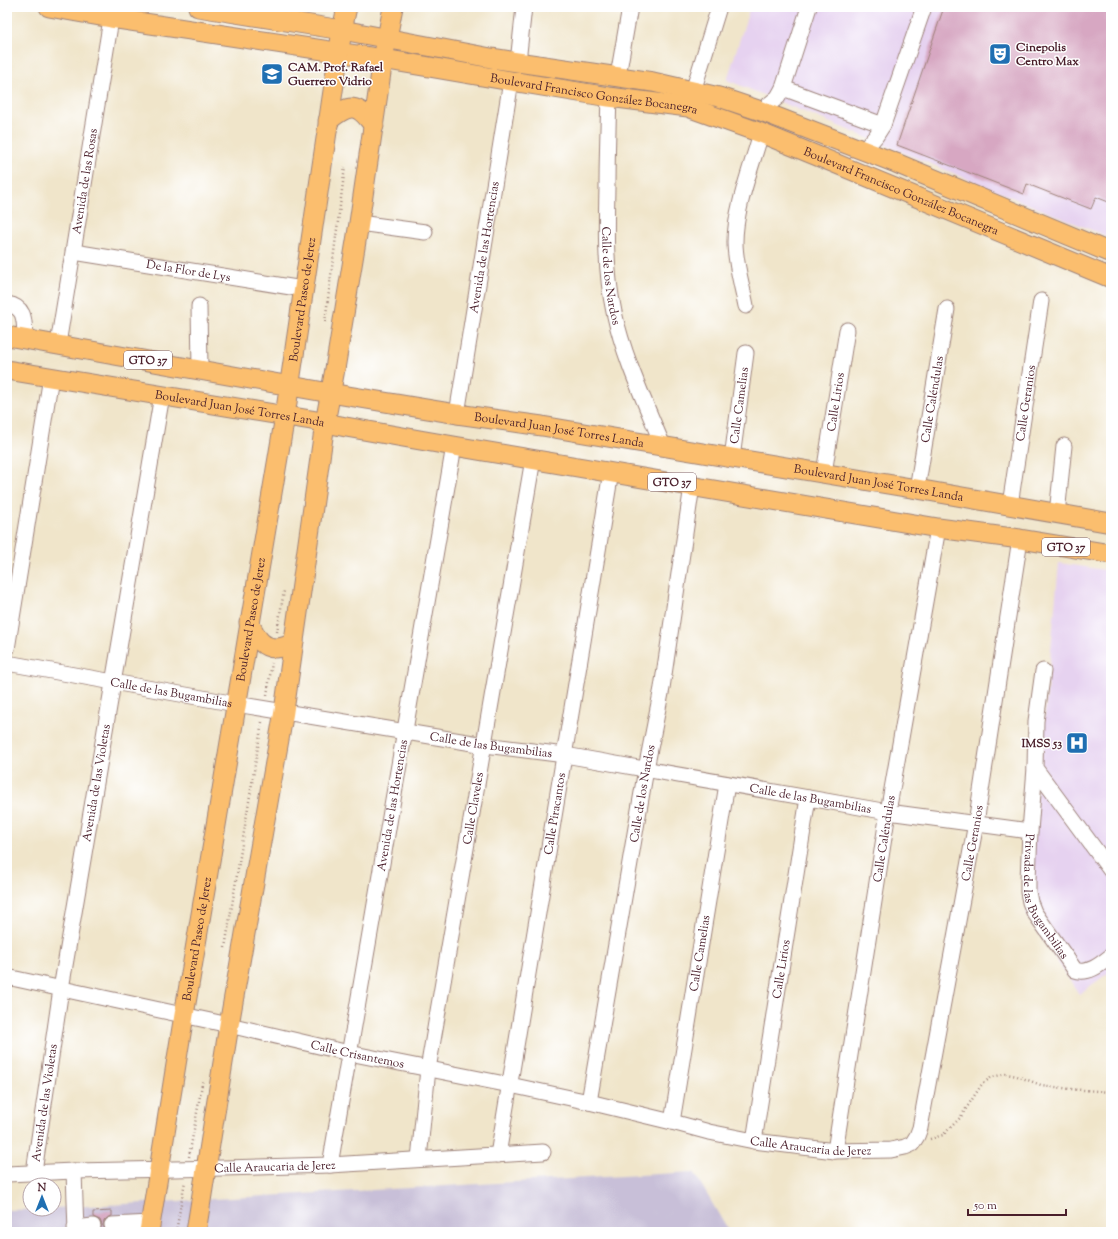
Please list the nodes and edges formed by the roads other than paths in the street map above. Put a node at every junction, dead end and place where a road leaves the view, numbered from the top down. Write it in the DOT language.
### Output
graph roads {
  1 [pos="49,7"];
  2 [pos="198,7"];
  3 [pos="347,7"];
  4 [pos="393,7"];
  5 [pos="524,7"];
  6 [pos="630,7"];
  7 [pos="719,7"];
  8 [pos="810,7"];
  9 [pos="924,7"];
  10 [pos="222,9"];
  11 [pos="112,13"];
  12 [pos="342,30"];
  13 [pos="387,38"];
  14 [pos="339,52"];
  15 [pos="383,59"];
  16 [pos="518,62"];
  17 [pos="618,76"];
  18 [pos="511,81"];
  19 [pos="783,88"];
  20 [pos="608,97"];
  21 [pos="691,99"];
  22 [pos="761,111"];
  23 [pos="328,121"];
  24 [pos="883,125"];
  25 [pos="374,126"];
  26 [pos="761,133"];
  27 [pos="864,150"];
  28 [pos="832,162"];
  29 [pos="359,223"];
  30 [pos="425,232"];
  31 [pos="74,252"];
  32 [pos="1111,254"];
  33 [pos="1111,278"];
  34 [pos="303,289"];
  35 [pos="1041,301"];
  36 [pos="7,304"];
  37 [pos="199,306"];
  38 [pos="746,306"];
  39 [pos="947,309"];
  40 [pos="847,330"];
  41 [pos="16,338"];
  42 [pos="58,344"];
  43 [pos="746,353"];
  44 [pos="7,370"];
  45 [pos="200,370"];
  46 [pos="51,377"];
  47 [pos="289,386"];
  48 [pos="330,393"];
  49 [pos="162,395"];
  50 [pos="457,414"];
  51 [pos="285,416"];
  52 [pos="324,423"];
  53 [pos="454,446"];
  54 [pos="663,446"];
  55 [pos="1064,446"];
  56 [pos="732,458"];
  57 [pos="534,460"];
  58 [pos="611,472"];
  59 [pos="824,473"];
  60 [pos="692,486"];
  61 [pos="917,488"];
  62 [pos="1010,505"];
  63 [pos="1057,514"];
  64 [pos="1111,523"];
  65 [pos="938,528"];
  66 [pos="1020,539"];
  67 [pos="1111,554"];
  68 [pos="249,623"];
  69 [pos="294,641"];
  70 [pos="7,649"];
  71 [pos="7,663"];
  72 [pos="1043,671"];
  73 [pos="113,681"];
  74 [pos="236,704"];
  75 [pos="284,711"];
  76 [pos="405,731"];
  77 [pos="485,744"];
  78 [pos="565,755"];
  79 [pos="1035,768"];
  80 [pos="646,770"];
  81 [pos="727,784"];
  82 [pos="808,798"];
  83 [pos="888,812"];
  84 [pos="976,824"];
  85 [pos="1030,832"];
  86 [pos="1111,871"];
  87 [pos="1111,956"];
  88 [pos="7,977"];
  89 [pos="62,989"];
  90 [pos="184,1015"];
  91 [pos="229,1025"];
  92 [pos="348,1054"];
  93 [pos="428,1069"];
  94 [pos="510,1085"];
  95 [pos="589,1102"];
  96 [pos="672,1122"];
  97 [pos="709,1132"];
  98 [pos="754,1141"];
  99 [pos="912,1144"];
  100 [pos="835,1151"];
  101 [pos="543,1152"];
  102 [pos="498,1155"];
  103 [pos="419,1159"];
  104 [pos="330,1165"];
  105 [pos="206,1168"];
  106 [pos="159,1169"];
  107 [pos="74,1170"];
  108 [pos="34,1172"];
  109 [pos="7,1174"];
  110 [pos="112,1225"];
  111 [pos="93,1226"];
  112 [pos="150,1228"];
  113 [pos="75,1230"];
  114 [pos="196,1232"];
  1 -- 11 [label="main road, Boulevard Francisco González Bocanegra"];
  2 -- 10 [label="main road, Boulevard Francisco González Bocanegra"];
  3 -- 12 [label="main road, Boulevard Paseo de Jerez"];
  4 -- 13 [label="main road"];
  5 -- 16 [label="street"];
  6 -- 17 [label="street"];
  7 -- 21 [label="street"];
  8 -- 19 [label="street"];
  9 -- 24 [label="street"];
  10 -- 12 [label="main road, Boulevard Francisco González Bocanegra"];
  11 -- 14 [label="main road, Boulevard Francisco González Bocanegra"];
  11 -- 31 [label="street, Avenida de las Rosas"];
  12 -- 13 [label="main road, Boulevard Francisco González Bocanegra"];
  12 -- 14 [label="main road, Boulevard Paseo de Jerez"];
  13 -- 15 [label="main road"];
  13 -- 16 [label="main road, Boulevard Francisco González Bocanegra"];
  14 -- 15 [label="main road, Boulevard Francisco González Bocanegra"];
  14 -- 23 [label="main road, Boulevard Paseo de Jerez"];
  15 -- 18 [label="main road, Boulevard Francisco González Bocanegra"];
  15 -- 25 [label="main road"];
  16 -- 17 [label="main road, Boulevard Francisco González Bocanegra"];
  17 -- 21 [label="main road, Boulevard Francisco González Bocanegra"];
  18 -- 20 [label="main road, Boulevard Francisco González Bocanegra"];
  18 -- 50 [label="street, Avenida de las Hortencias"];
  19 -- 22 [label="street"];
  19 -- 24 [label="street"];
  20 -- 21 [label="main road, Boulevard Francisco González Bocanegra"];
  20 -- 54 [label="street, Calle de los Nardos"];
  21 -- 22 [label="main road, Boulevard Francisco González Bocanegra"];
  21 -- 26 [label="main road, Boulevard Francisco González Bocanegra"];
  22 -- 27 [label="main road, Boulevard Francisco González Bocanegra"];
  23 -- 25 [label="main road"];
  23 -- 34 [label="main road, Boulevard Paseo de Jerez"];
  24 -- 27 [label="street"];
  25 -- 29 [label="main road"];
  26 -- 28 [label="main road, Boulevard Francisco González Bocanegra"];
  26 -- 38 [label="street"];
  27 -- 28 [label="main road"];
  27 -- 32 [label="main road, Boulevard Francisco González Bocanegra"];
  28 -- 33 [label="main road, Boulevard Francisco González Bocanegra"];
  29 -- 30 [label="street"];
  29 -- 48 [label="main road"];
  31 -- 34 [label="street, De la Flor de Lys"];
  31 -- 42 [label="street, Avenida de las Rosas"];
  34 -- 47 [label="main road, Boulevard Paseo de Jerez"];
  35 -- 62 [label="street, Calle Geranios"];
  36 -- 41 [label="street"];
  37 -- 45 [label="street"];
  39 -- 61 [label="street, Calle Caléndulas"];
  40 -- 59 [label="street, Calle Lirios"];
  41 -- 42 [label="main road, Boulevard Juan José Torres Landa / GTO 37"];
  42 -- 45 [label="main road, Boulevard Juan José Torres Landa / GTO 37"];
  43 -- 56 [label="street, Calle Camelias"];
  44 -- 46 [label="main road, Boulevard Juan José Torres Landa / GTO 37"];
  45 -- 47 [label="main road, Boulevard Juan José Torres Landa / GTO 37"];
  46 -- 49 [label="main road, Boulevard Juan José Torres Landa / GTO 37"];
  46 -- 70 [label="street"];
  47 -- 48 [label="main road, Boulevard Juan José Torres Landa / GTO 37"];
  47 -- 51 [label="main road, Boulevard Paseo de Jerez"];
  48 -- 50 [label="main road, Boulevard Juan José Torres Landa / GTO 37"];
  48 -- 52 [label="main road"];
  49 -- 51 [label="main road, Boulevard Juan José Torres Landa / GTO 37"];
  49 -- 73 [label="street, Avenida de las Violetas"];
  50 -- 54 [label="main road, Boulevard Juan José Torres Landa / GTO 37"];
  51 -- 52 [label="main road, Boulevard Juan José Torres Landa / GTO 37"];
  51 -- 68 [label="main road, Boulevard Paseo de Jerez"];
  52 -- 53 [label="main road, Boulevard Juan José Torres Landa / GTO 37"];
  52 -- 69 [label="main road"];
  53 -- 57 [label="main road, Boulevard Juan José Torres Landa / GTO 37"];
  53 -- 76 [label="street, Avenida de las Hortencias"];
  54 -- 56 [label="main road, Boulevard Juan José Torres Landa / GTO 37"];
  55 -- 63 [label="street"];
  56 -- 59 [label="main road, Boulevard Juan José Torres Landa / GTO 37"];
  57 -- 58 [label="main road, Boulevard Juan José Torres Landa / GTO 37"];
  57 -- 77 [label="street, Calle Claveles"];
  58 -- 60 [label="main road, Boulevard Juan José Torres Landa / GTO 37"];
  58 -- 78 [label="street, Calle Piracantos"];
  59 -- 61 [label="main road, Boulevard Juan José Torres Landa / GTO 37"];
  60 -- 65 [label="main road, Boulevard Juan José Torres Landa / GTO 37"];
  60 -- 80 [label="street, Calle de los Nardos"];
  61 -- 62 [label="main road, Boulevard Juan José Torres Landa / GTO 37"];
  62 -- 63 [label="main road, Boulevard Juan José Torres Landa / GTO 37"];
  63 -- 64 [label="main road, Boulevard Juan José Torres Landa / GTO 37"];
  65 -- 66 [label="main road, Boulevard Juan José Torres Landa / GTO 37"];
  65 -- 83 [label="street, Calle Caléndulas"];
  66 -- 67 [label="main road, Boulevard Juan José Torres Landa / GTO 37"];
  66 -- 84 [label="street, Calle Geranios"];
  68 -- 69 [label="main road"];
  68 -- 74 [label="main road, Boulevard Paseo de Jerez"];
  69 -- 75 [label="main road"];
  71 -- 73 [label="street, Calle de las Bugambilias"];
  72 -- 79 [label="street"];
  73 -- 74 [label="street, Calle de las Bugambilias"];
  73 -- 89 [label="street, Avenida de las Violetas"];
  74 -- 75 [label="street, Calle de las Bugambilias"];
  74 -- 90 [label="main road, Boulevard Paseo de Jerez"];
  75 -- 76 [label="street, Calle de las Bugambilias"];
  75 -- 91 [label="main road"];
  76 -- 77 [label="street, Calle de las Bugambilias"];
  76 -- 92 [label="street, Avenida de las Hortencias"];
  77 -- 78 [label="street, Calle de las Bugambilias"];
  77 -- 93 [label="street, Calle Claveles"];
  78 -- 80 [label="street, Calle de las Bugambilias"];
  78 -- 94 [label="street, Calle Piracantos"];
  79 -- 85 [label="street"];
  79 -- 86 [label="street"];
  80 -- 81 [label="street, Calle de las Bugambilias"];
  80 -- 95 [label="street, Calle de los Nardos"];
  81 -- 82 [label="street, Calle de las Bugambilias"];
  81 -- 96 [label="street, Calle Camelias"];
  82 -- 83 [label="street, Calle de las Bugambilias"];
  82 -- 98 [label="street, Calle Lirios"];
  83 -- 84 [label="street, Calle de las Bugambilias"];
  83 -- 100 [label="street, Calle Caléndulas"];
  84 -- 85 [label="street, Privada de las Bugambilias"];
  84 -- 99 [label="street, Calle Geranios"];
  85 -- 87 [label="street, Privada de las Bugambilias"];
  88 -- 89 [label="street, Calle Crisantemos"];
  89 -- 90 [label="street, Calle Crisantemos"];
  89 -- 108 [label="street, Avenida de las Violetas"];
  90 -- 91 [label="street, Calle Crisantemos"];
  90 -- 106 [label="main road, Boulevard Paseo de Jerez"];
  91 -- 92 [label="street, Calle Crisantemos"];
  91 -- 105 [label="main road"];
  92 -- 93 [label="street, Calle Crisantemos"];
  92 -- 104 [label="street, Avenida de las Hortencias"];
  93 -- 94 [label="street, Calle Crisantemos"];
  93 -- 103 [label="street, Calle Claveles"];
  94 -- 95 [label="street, Calle Crisantemos"];
  94 -- 102 [label="street, Calle Piracantos"];
  95 -- 96 [label="street, Calle Crisantemos"];
  96 -- 97 [label="street, Calle Crisantemos"];
  97 -- 98 [label="street, Calle Araucaria de Jerez"];
  98 -- 100 [label="street, Calle Araucaria de Jerez"];
  99 -- 100 [label="street, Calle Araucaria de Jerez"];
  101 -- 102 [label="street, Calle Araucaria de Jerez"];
  102 -- 103 [label="street, Calle Araucaria de Jerez"];
  103 -- 104 [label="street, Calle Araucaria de Jerez"];
  104 -- 105 [label="street, Calle Araucaria de Jerez"];
  105 -- 106 [label="street, Calle Araucaria de Jerez"];
  105 -- 114 [label="main road"];
  106 -- 107 [label="street, Calle Araucaria de Jerez"];
  106 -- 112 [label="main road, Boulevard Paseo de Jerez"];
  107 -- 108 [label="street, Calle Araucaria de Jerez"];
  107 -- 113 [label="street"];
  108 -- 109 [label="street, Calle Araucaria de Jerez"];
  110 -- 112 [label="street"];
  111 -- 113 [label="street"];
}
